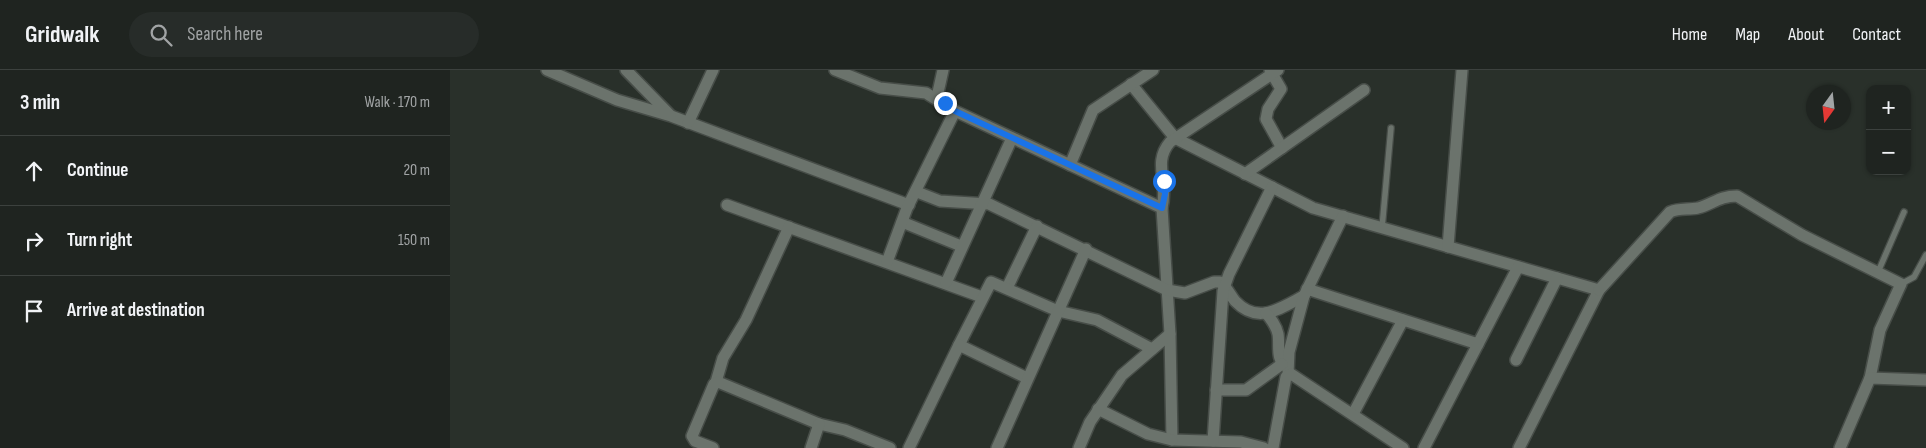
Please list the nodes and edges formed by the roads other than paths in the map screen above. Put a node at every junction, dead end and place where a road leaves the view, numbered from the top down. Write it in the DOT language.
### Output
graph roads {
  1 [pos="547,70"];
  2 [pos="626,70"];
  3 [pos="713,70"];
  4 [pos="835,70"];
  5 [pos="943,70"];
  6 [pos="1462,70"];
  7 [pos="1273,71"];
  8 [pos="1147,72"];
  9 [pos="1131,84"];
  10 [pos="1364,90"];
  11 [pos="937,97"];
  12 [pos="955,111"];
  13 [pos="671,116"];
  14 [pos="688,123"];
  15 [pos="1391,128"];
  16 [pos="1012,138"];
  17 [pos="1175,138"];
  18 [pos="1282,148"];
  19 [pos="1070,164"];
  20 [pos="1245,174"];
  21 [pos="1272,187"];
  22 [pos="917,192"];
  23 [pos="982,202"];
  24 [pos="910,204"];
  25 [pos="727,205"];
  26 [pos="1162,208"];
  27 [pos="1904,212"];
  28 [pos="1343,216"];
  29 [pos="902,222"];
  30 [pos="1037,226"];
  31 [pos="789,227"];
  32 [pos="1382,228"];
  33 [pos="961,246"];
  34 [pos="1448,247"];
  35 [pos="1086,250"];
  36 [pos="1926,255"];
  37 [pos="887,262"];
  38 [pos="1518,267"];
  39 [pos="1878,272"];
  40 [pos="1557,278"];
  41 [pos="946,283"];
  42 [pos="1901,284"];
  43 [pos="1225,285"];
  44 [pos="1008,288"];
  45 [pos="1167,290"];
  46 [pos="1599,290"];
  47 [pos="1305,293"];
  48 [pos="982,297"];
  49 [pos="1058,311"];
  50 [pos="1266,313"];
  51 [pos="1403,320"];
  52 [pos="1170,334"];
  53 [pos="1478,344"];
  54 [pos="959,345"];
  55 [pos="1152,349"];
  56 [pos="1516,360"];
  57 [pos="1286,369"];
  58 [pos="1027,378"];
  59 [pos="1870,378"];
  60 [pos="1926,380"];
  61 [pos="716,382"];
  62 [pos="1216,390"];
  63 [pos="1098,409"];
  64 [pos="1353,414"];
  65 [pos="819,424"];
  66 [pos="1172,440"];
  67 [pos="1213,441"];
  68 [pos="883,447"];
  69 [pos="713,448"];
  70 [pos="811,448"];
  71 [pos="909,448"];
  72 [pos="997,448"];
  73 [pos="1079,448"];
  74 [pos="1264,448"];
  75 [pos="1273,448"];
  76 [pos="1403,448"];
  77 [pos="1424,448"];
  78 [pos="1519,448"];
  79 [pos="1840,448"];
  1 -- 13 [label="street"];
  2 -- 13 [label="street"];
  3 -- 14 [label="street"];
  4 -- 11 [label="street"];
  5 -- 11 [label="street"];
  6 -- 34 [label="street"];
  7 -- 17 [label="street"];
  7 -- 18 [label="street"];
  8 -- 9 [label="street"];
  9 -- 17 [label="street"];
  9 -- 19 [label="street"];
  10 -- 18 [label="street"];
  11 -- 12 [label="street"];
  12 -- 16 [label="street"];
  12 -- 22 [label="street"];
  13 -- 14 [label="street"];
  14 -- 24 [label="street"];
  15 -- 32 [label="lane"];
  16 -- 19 [label="street"];
  16 -- 23 [label="street"];
  17 -- 20 [label="street"];
  17 -- 26 [label="street"];
  18 -- 20 [label="street"];
  19 -- 26 [label="street"];
  20 -- 21 [label="street"];
  21 -- 28 [label="street"];
  21 -- 43 [label="street"];
  22 -- 23 [label="street"];
  22 -- 24 [label="street"];
  23 -- 30 [label="street"];
  23 -- 33 [label="street"];
  24 -- 29 [label="street"];
  25 -- 31 [label="street"];
  26 -- 45 [label="street"];
  27 -- 39 [label="lane"];
  28 -- 32 [label="street"];
  28 -- 47 [label="street"];
  29 -- 33 [label="street"];
  29 -- 37 [label="street"];
  30 -- 35 [label="street"];
  30 -- 44 [label="street"];
  31 -- 37 [label="street"];
  31 -- 61 [label="street"];
  32 -- 34 [label="street"];
  33 -- 41 [label="street"];
  34 -- 38 [label="street"];
  35 -- 45 [label="street"];
  35 -- 49 [label="street"];
  36 -- 42 [label="lane"];
  37 -- 41 [label="street"];
  38 -- 40 [label="street"];
  38 -- 53 [label="street"];
  39 -- 42 [label="street"];
  39 -- 46 [label="street"];
  40 -- 46 [label="street"];
  40 -- 56 [label="street"];
  41 -- 48 [label="street"];
  42 -- 59 [label="street"];
  43 -- 45 [label="street"];
  43 -- 50 [label="street"];
  43 -- 62 [label="street"];
  44 -- 48 [label="street"];
  44 -- 49 [label="street"];
  45 -- 52 [label="street"];
  46 -- 78 [label="street"];
  47 -- 50 [label="street"];
  47 -- 51 [label="street"];
  47 -- 57 [label="street"];
  48 -- 54 [label="street"];
  49 -- 55 [label="street"];
  49 -- 58 [label="street"];
  50 -- 57 [label="street"];
  51 -- 53 [label="street"];
  51 -- 64 [label="street"];
  52 -- 55 [label="street"];
  52 -- 66 [label="street"];
  53 -- 77 [label="street"];
  54 -- 58 [label="street"];
  54 -- 71 [label="street"];
  55 -- 63 [label="street"];
  57 -- 62 [label="street"];
  57 -- 64 [label="street"];
  57 -- 75 [label="street"];
  58 -- 72 [label="street"];
  59 -- 60 [label="street"];
  59 -- 79 [label="street"];
  61 -- 65 [label="street"];
  61 -- 69 [label="street"];
  62 -- 67 [label="street"];
  63 -- 66 [label="street"];
  63 -- 73 [label="street"];
  64 -- 76 [label="street"];
  65 -- 68 [label="street"];
  65 -- 70 [label="street"];
  66 -- 67 [label="street"];
  67 -- 74 [label="street"];
}
